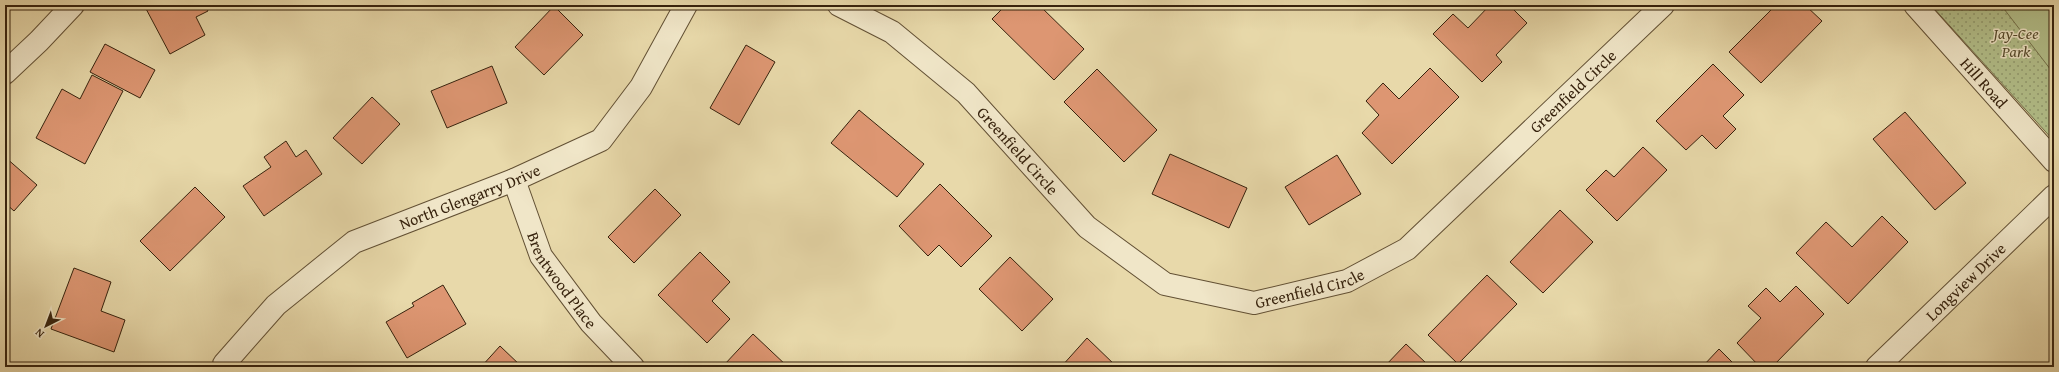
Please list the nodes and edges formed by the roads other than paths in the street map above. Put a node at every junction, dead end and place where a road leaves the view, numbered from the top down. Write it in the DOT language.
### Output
graph roads {
  1 [pos="73,5"];
  2 [pos="686,5"];
  3 [pos="839,5"];
  4 [pos="1663,5"];
  5 [pos="1915,5"];
  6 [pos="5,73"];
  7 [pos="2054,161"];
  8 [pos="514,180"];
  9 [pos="2054,196"];
  10 [pos="224,364"];
  11 [pos="633,367"];
  12 [pos="1877,367"];
  1 -- 6 [label="street"];
  2 -- 8 [label="street, North Glengarry Drive"];
  3 -- 4 [label="street, Greenfield Circle"];
  5 -- 7 [label="street, Hill Road"];
  8 -- 10 [label="street, North Glengarry Drive"];
  8 -- 11 [label="street, Brentwood Place"];
  9 -- 12 [label="street, Longview Drive"];
}
